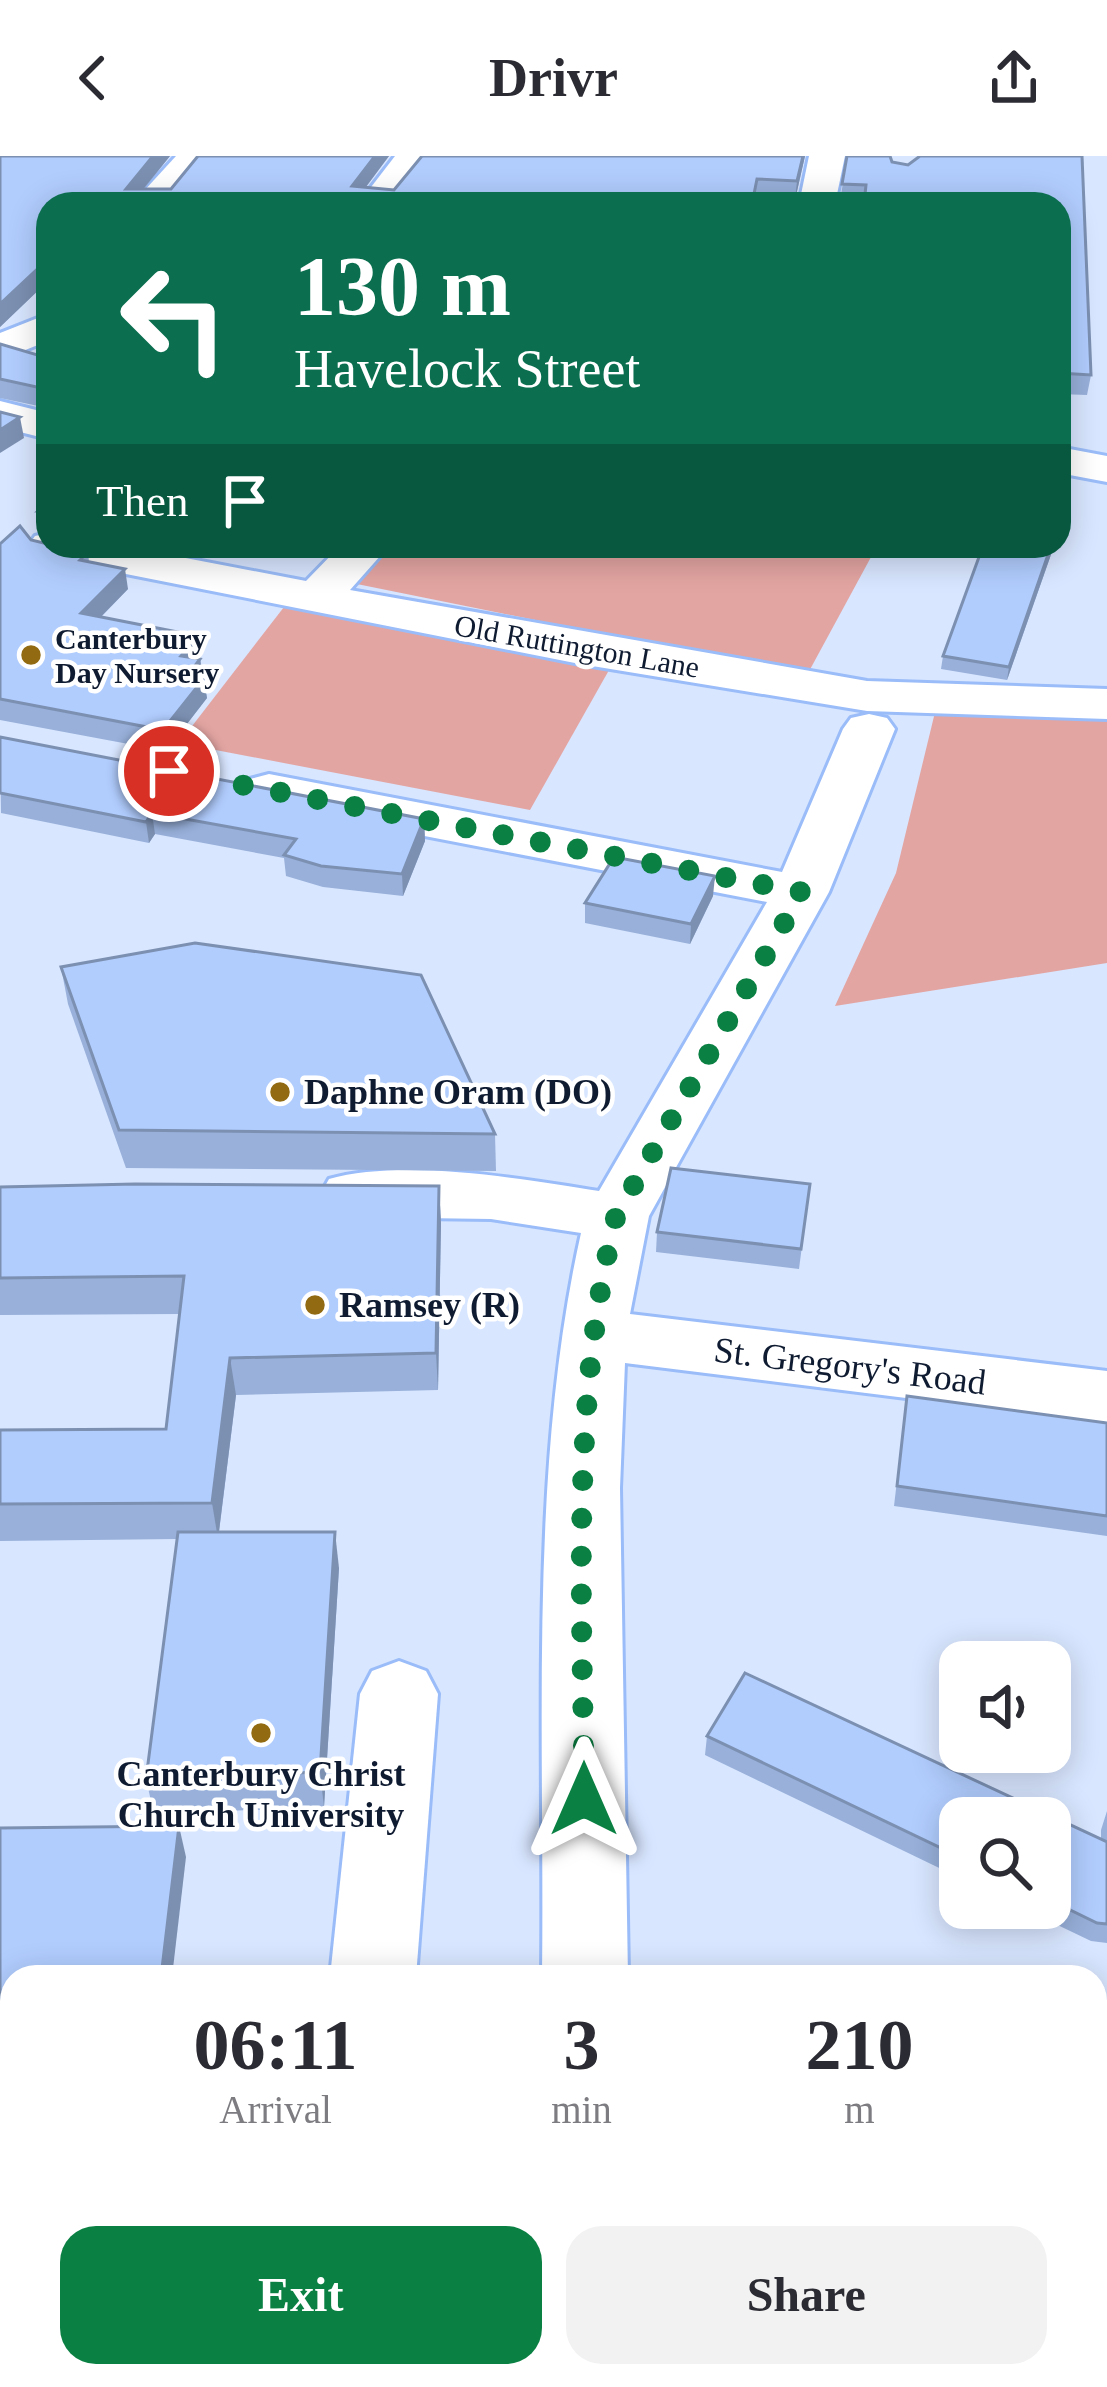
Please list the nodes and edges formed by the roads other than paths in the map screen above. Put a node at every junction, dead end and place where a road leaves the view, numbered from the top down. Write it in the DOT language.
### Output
graph roads {
  1 [pos="196,156"];
  2 [pos="827,156"];
  3 [pos="408,163"];
  4 [pos="162,192"];
  5 [pos="385,192"];
  6 [pos="820,192"];
  7 [pos="36,332"];
  8 [pos="0,348"];
  9 [pos="0,414"];
  10 [pos="36,423"];
  11 [pos="1071,462"];
  12 [pos="1107,469"];
  13 [pos="1071,481"];
  14 [pos="1107,488"];
  15 [pos="0,538"];
  16 [pos="36,544"];
  17 [pos="151,558"];
  18 [pos="354,558"];
  19 [pos="319,595"];
  20 [pos="1107,704"];
  21 [pos="869,729"];
  22 [pos="208,778"];
  23 [pos="802,892"];
  24 [pos="304,1195"];
  25 [pos="616,1216"];
  26 [pos="592,1334"];
  27 [pos="1107,1397"];
  28 [pos="399,1694"];
  29 [pos="375,1965"];
  30 [pos="585,1965"];
  1 -- 4 [label="main road"];
  2 -- 6 [label="main road"];
  3 -- 5 [label="main road"];
  7 -- 8 [label="main road"];
  9 -- 10 [label="main road"];
  11 -- 12 [label="main road"];
  13 -- 14 [label="main road"];
  15 -- 16 [label="main road, Old Ruttington Lane"];
  17 -- 19 [label="main road, Old Ruttington Lane"];
  18 -- 19 [label="main road"];
  19 -- 20 [label="main road, Old Ruttington Lane"];
  21 -- 23 [label="main road"];
  22 -- 23 [label="main road"];
  23 -- 25 [label="main road"];
  24 -- 25 [label="main road"];
  25 -- 26 [label="main road"];
  26 -- 27 [label="main road, St. Gregory's Road"];
  26 -- 30 [label="main road"];
  28 -- 29 [label="main road"];
}
